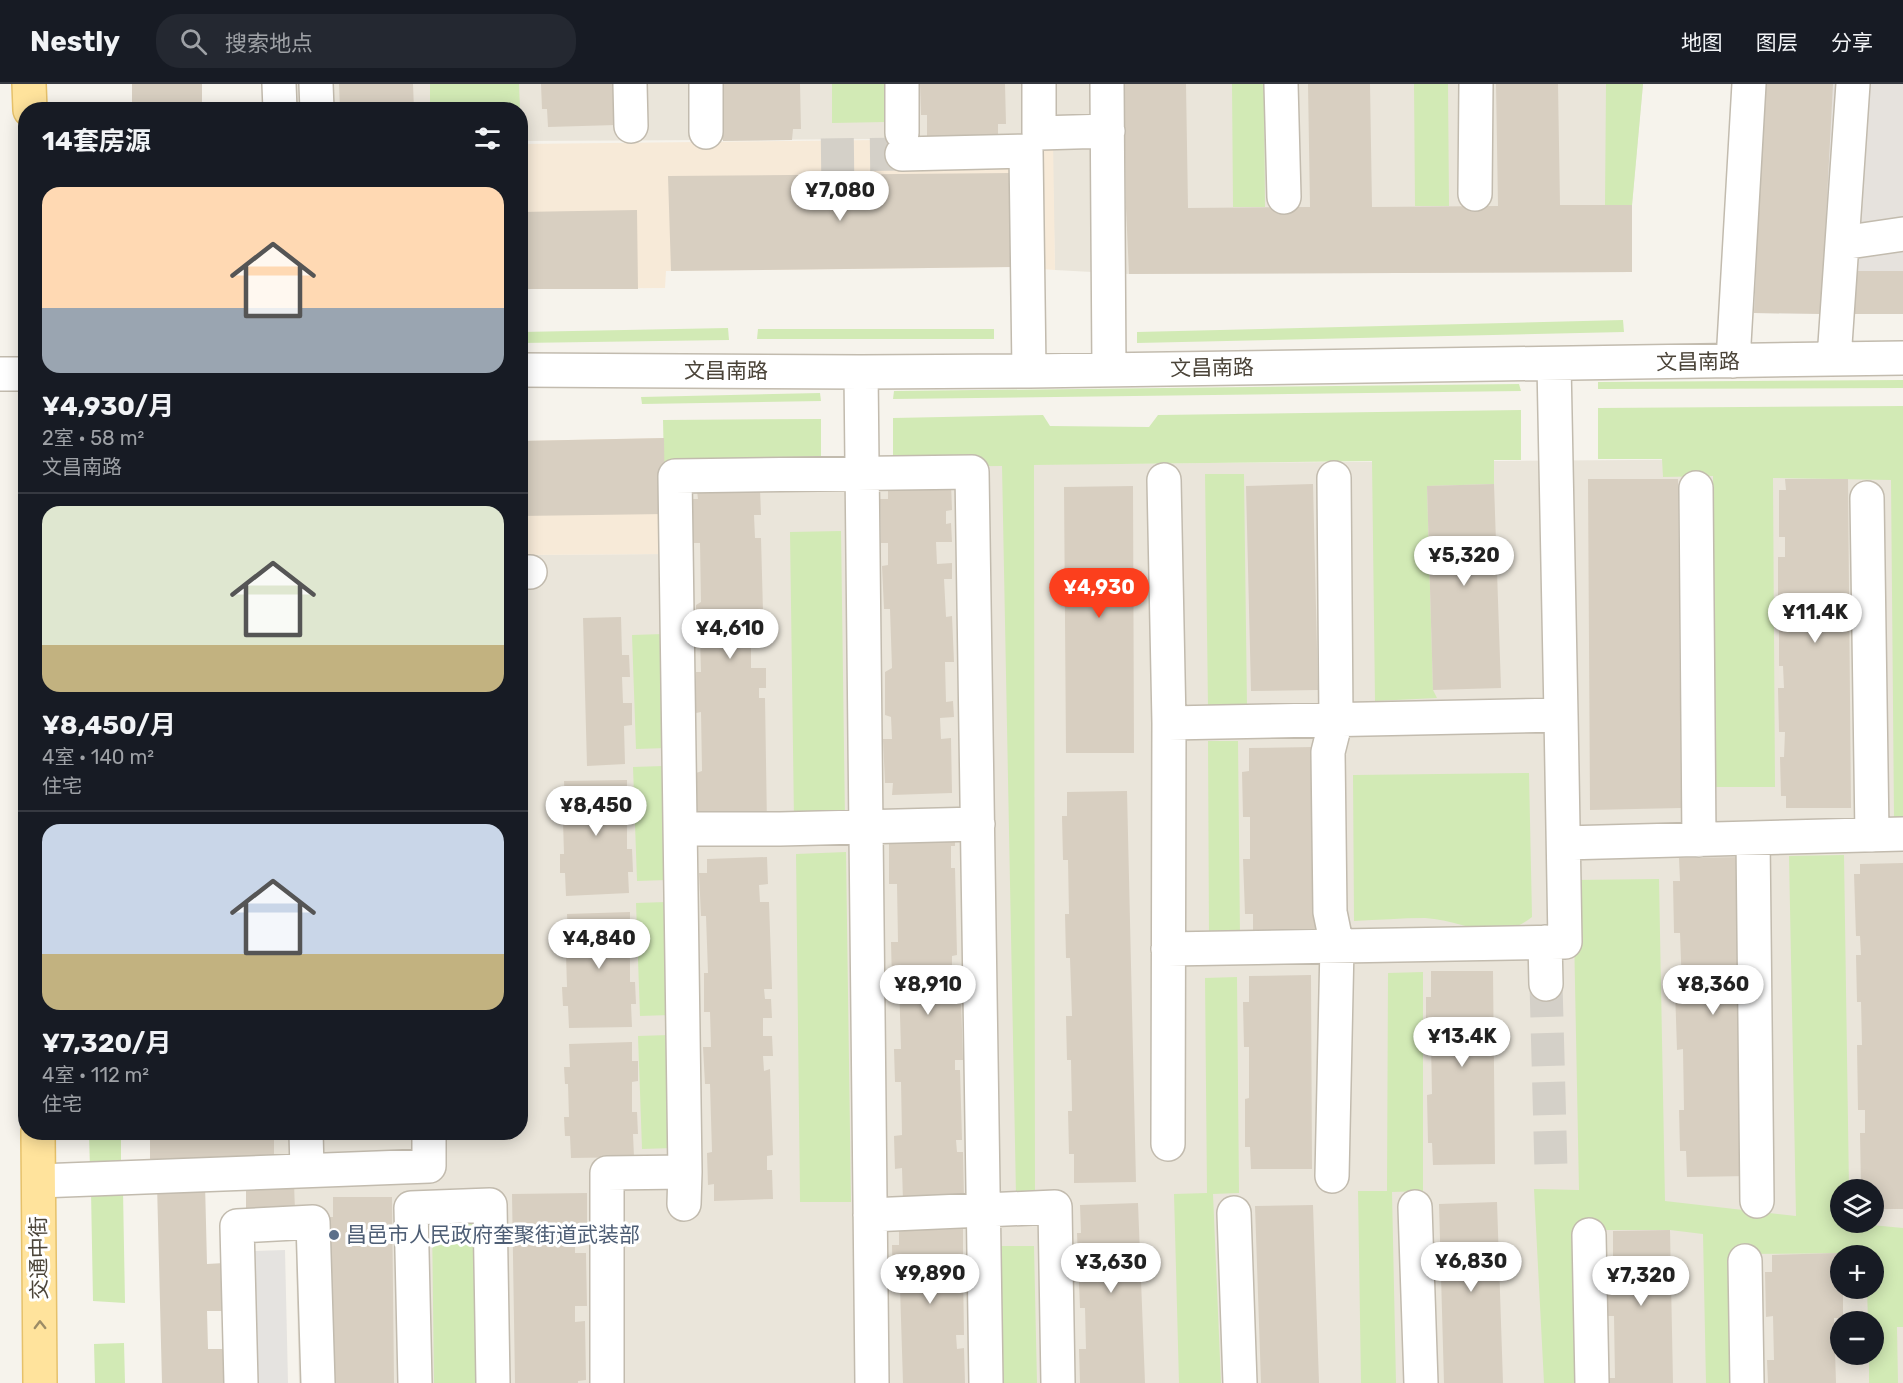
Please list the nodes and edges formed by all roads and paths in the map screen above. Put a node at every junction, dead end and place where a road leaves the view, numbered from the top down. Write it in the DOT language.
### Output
graph roads {
  1 [pos="29,84"];
  2 [pos="279,84"];
  3 [pos="316,84"];
  4 [pos="630,84"];
  5 [pos="706,84"];
  6 [pos="902,84"];
  7 [pos="1038,84"];
  8 [pos="1107,84"];
  9 [pos="1281,84"];
  10 [pos="1476,84"];
  11 [pos="1749,84"];
  12 [pos="1853,84"];
  13 [pos="30,102"];
  14 [pos="280,102"];
  15 [pos="317,102"];
  16 [pos="631,126"];
  17 [pos="1108,131"];
  18 [pos="706,132"];
  19 [pos="1475,194"];
  20 [pos="1284,197"];
  21 [pos="1903,234"];
  22 [pos="1842,243"];
  23 [pos="1903,358"];
  24 [pos="1834,359"];
  25 [pos="1733,361"];
  26 [pos="1554,364"];
  27 [pos="528,370"];
  28 [pos="1109,370"];
  29 [pos="1029,371"];
  30 [pos="861,372"];
  31 [pos="0,374"];
  32 [pos="18,374"];
  33 [pos="862,473"];
  34 [pos="1334,478"];
  35 [pos="1164,480"];
  36 [pos="1696,488"];
  37 [pos="1867,498"];
  38 [pos="1561,715"];
  39 [pos="1336,720"];
  40 [pos="1169,723"];
  41 [pos="978,824"];
  42 [pos="866,826"];
  43 [pos="680,829"];
  44 [pos="1887,835"];
  45 [pos="1753,838"];
  46 [pos="1700,840"];
  47 [pos="1564,843"];
  48 [pos="1545,942"];
  49 [pos="1337,946"];
  50 [pos="1168,949"];
  51 [pos="1546,984"];
  52 [pos="38,1140"];
  53 [pos="306,1140"];
  54 [pos="429,1140"];
  55 [pos="1168,1144"];
  56 [pos="307,1170"];
  57 [pos="685,1172"];
  58 [pos="1332,1176"];
  59 [pos="39,1180"];
  60 [pos="1757,1201"];
  61 [pos="684,1204"];
  62 [pos="1415,1208"];
  63 [pos="984,1209"];
  64 [pos="1234,1213"];
  65 [pos="870,1215"];
  66 [pos="1589,1235"];
  67 [pos="1745,1260"];
  68 [pos="40,1383"];
  69 [pos="241,1383"];
  70 [pos="318,1383"];
  71 [pos="415,1383"];
  72 [pos="493,1383"];
  73 [pos="607,1383"];
  74 [pos="872,1383"];
  75 [pos="986,1383"];
  76 [pos="1058,1383"];
  77 [pos="1240,1383"];
  78 [pos="1421,1383"];
  79 [pos="1592,1383"];
  80 [pos="1747,1383"];
  1 -- 13 [label="main road"];
  2 -- 14 [label="street"];
  3 -- 15 [label="street"];
  4 -- 16 [label="street"];
  5 -- 18 [label="street"];
  6 -- 29 [label="street"];
  7 -- 17 [label="street"];
  8 -- 17 [label="street"];
  9 -- 20 [label="street"];
  10 -- 19 [label="street"];
  11 -- 25 [label="street"];
  12 -- 22 [label="street"];
  17 -- 28 [label="street"];
  21 -- 22 [label="street"];
  22 -- 24 [label="street"];
  23 -- 24 [label="street, 文昌南路"];
  24 -- 25 [label="street, 文昌南路"];
  25 -- 26 [label="street, 文昌南路"];
  26 -- 28 [label="street, 文昌南路"];
  26 -- 38 [label="street"];
  27 -- 30 [label="street, 文昌南路"];
  28 -- 29 [label="street, 文昌南路"];
  29 -- 30 [label="street, 文昌南路"];
  30 -- 33 [label="street"];
  31 -- 32 [label="street"];
  33 -- 41 [label="street"];
  33 -- 42 [label="street"];
  33 -- 43 [label="street"];
  34 -- 39 [label="street"];
  35 -- 40 [label="street"];
  36 -- 46 [label="street"];
  37 -- 44 [label="street"];
  38 -- 39 [label="street"];
  38 -- 47 [label="street"];
  39 -- 40 [label="street"];
  39 -- 49 [label="street"];
  40 -- 50 [label="street"];
  41 -- 42 [label="street"];
  41 -- 63 [label="street"];
  42 -- 43 [label="street"];
  42 -- 65 [label="street"];
  43 -- 57 [label="street"];
  44 -- 45 [label="street"];
  45 -- 46 [label="street"];
  45 -- 60 [label="street"];
  46 -- 47 [label="street"];
  47 -- 48 [label="street"];
  48 -- 49 [label="street"];
  48 -- 51 [label="street"];
  49 -- 50 [label="street"];
  49 -- 58 [label="street"];
  50 -- 55 [label="street"];
  52 -- 59 [label="main road, 交通中街"];
  53 -- 56 [label="street"];
  54 -- 56 [label="street"];
  56 -- 59 [label="street"];
  57 -- 61 [label="street"];
  57 -- 73 [label="street"];
  68 -- 59 [label="main road, 交通中街, one-way"];
  62 -- 78 [label="street"];
  63 -- 65 [label="street"];
  63 -- 75 [label="street"];
  63 -- 76 [label="street"];
  64 -- 77 [label="street"];
  65 -- 74 [label="street"];
  66 -- 79 [label="street"];
  67 -- 80 [label="street"];
  69 -- 70 [label="street"];
  71 -- 72 [label="street"];
}
